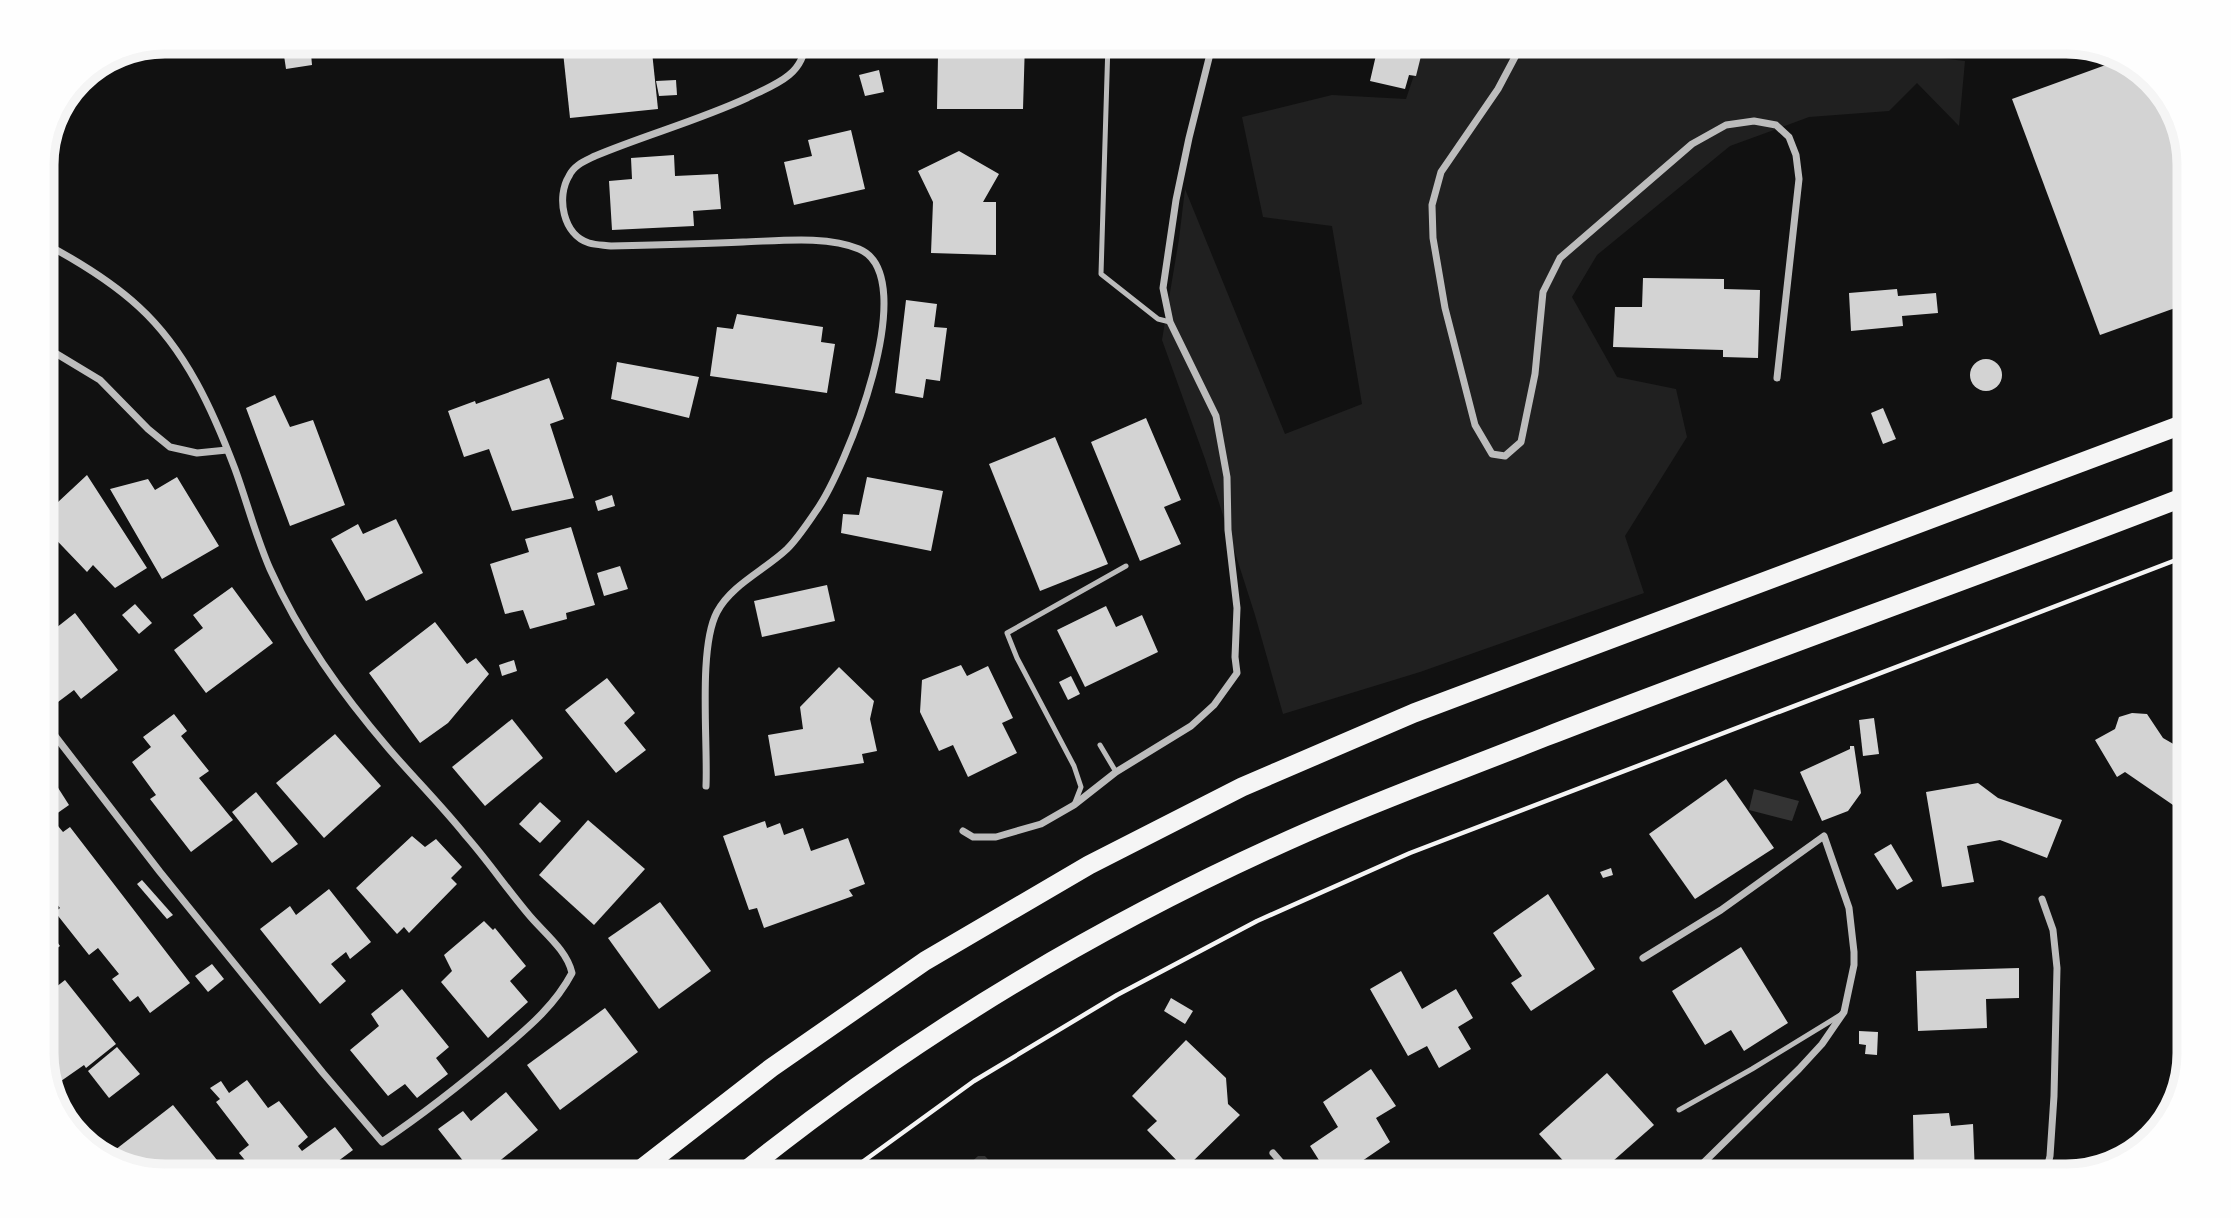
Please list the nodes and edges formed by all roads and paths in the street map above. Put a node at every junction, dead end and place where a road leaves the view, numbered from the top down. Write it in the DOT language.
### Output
graph roads {
  1 [pos="804,54"];
  2 [pos="1108,54"];
  3 [pos="1210,54"];
  4 [pos="1517,54"];
  5 [pos="54,249"];
  6 [pos="1170,322"];
  7 [pos="54,352"];
  8 [pos="1777,378"];
  9 [pos="2177,419"];
  10 [pos="2177,426"];
  11 [pos="227,450"];
  12 [pos="2100,454"];
  13 [pos="2177,500"];
  14 [pos="2177,560"];
  15 [pos="1126,566"];
  16 [pos="54,735"];
  17 [pos="1100,745"];
  18 [pos="1116,772"];
  19 [pos="706,786"];
  20 [pos="1074,805"];
  21 [pos="963,831"];
  22 [pos="2042,898"];
  23 [pos="1643,958"];
  24 [pos="1844,1012"];
  25 [pos="1679,1110"];
  26 [pos="1273,1153"];
  27 [pos="647,1164"];
  28 [pos="755,1164"];
  29 [pos="859,1164"];
  30 [pos="1283,1164"];
  31 [pos="1702,1164"];
  32 [pos="2048,1164"];
  1 -- 19 [label="street"];
  2 -- 6 [label="lane"];
  3 -- 6 [label="street"];
  4 -- 8 [label="street"];
  5 -- 11 [label="street"];
  6 -- 18 [label="street"];
  7 -- 11 [label="street"];
  9 -- 12 [label="highway"];
  10 -- 12 [label="highway"];
  11 -- 16 [label="street"];
  12 -- 27 [label="highway"];
  13 -- 28 [label="highway"];
  14 -- 29 [label="path"];
  15 -- 20 [label="lane"];
  17 -- 18 [label="lane"];
  18 -- 20 [label="street"];
  20 -- 21 [label="street"];
  22 -- 32 [label="street"];
  23 -- 24 [label="street"];
  24 -- 25 [label="lane"];
  24 -- 31 [label="street"];
  26 -- 30 [label="street"];
}
